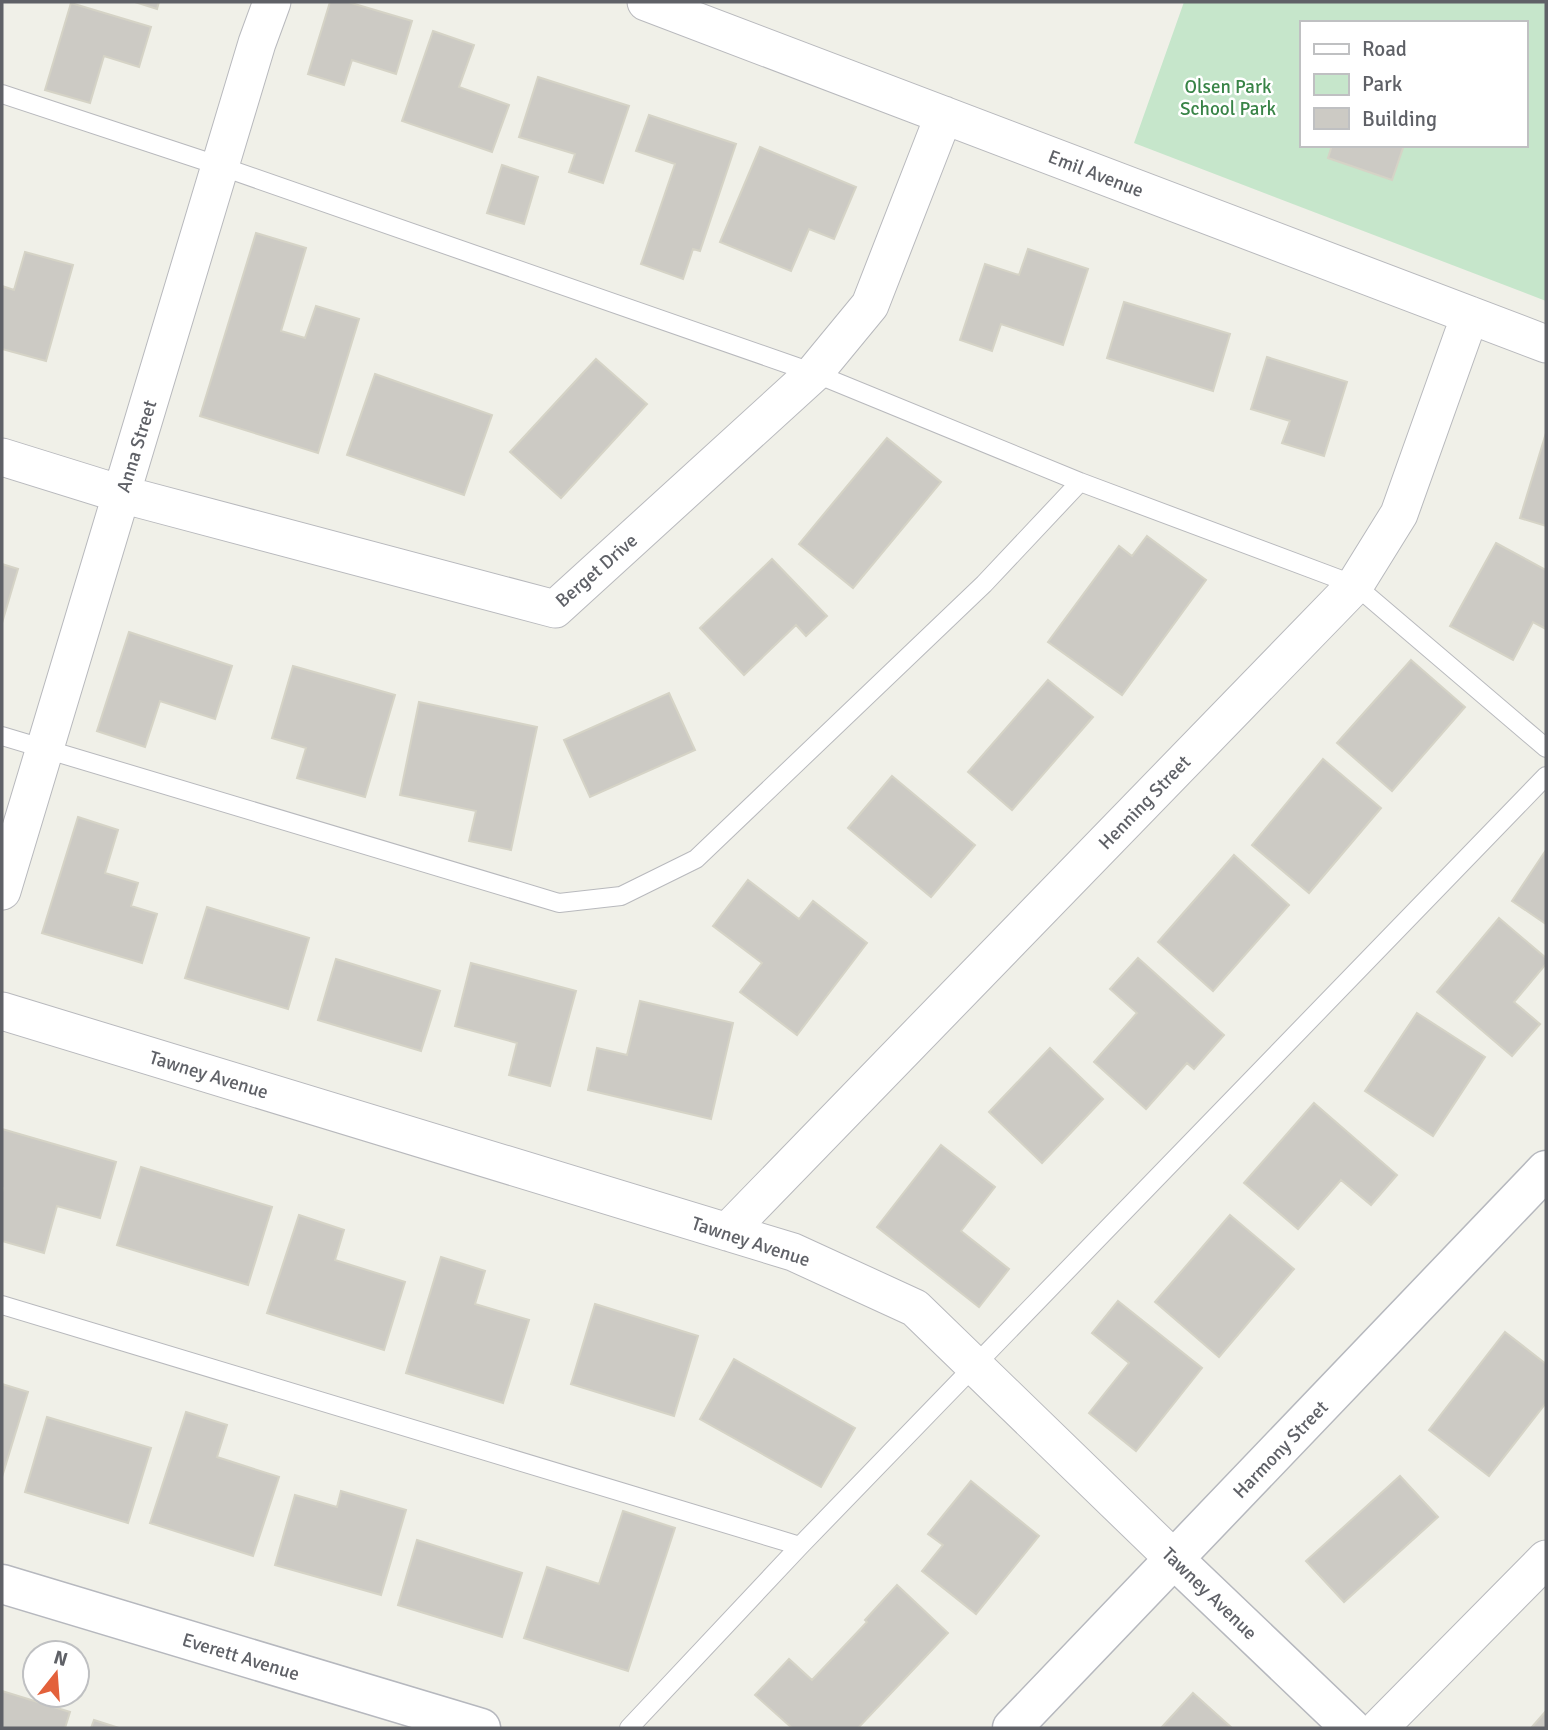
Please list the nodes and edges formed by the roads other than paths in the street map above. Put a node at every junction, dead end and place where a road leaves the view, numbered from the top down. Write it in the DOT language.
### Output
graph roads {
  1 [pos="272,2"];
  2 [pos="646,2"];
  3 [pos="2,94"];
  4 [pos="944,115"];
  5 [pos="220,166"];
  6 [pos="1470,314"];
  7 [pos="1546,344"];
  8 [pos="814,373"];
  9 [pos="2,457"];
  10 [pos="1080,482"];
  11 [pos="121,494"];
  12 [pos="1355,586"];
  13 [pos="2,736"];
  14 [pos="45,748"];
  15 [pos="1546,748"];
  16 [pos="1546,775"];
  17 [pos="2,891"];
  18 [pos="2,1011"];
  19 [pos="1546,1170"];
  20 [pos="727,1231"];
  21 [pos="2,1304"];
  22 [pos="975,1366"];
  23 [pos="800,1546"];
  24 [pos="1174,1559"];
  25 [pos="1546,1559"];
  26 [pos="2,1584"];
  27 [pos="481,1728"];
  28 [pos="629,1728"];
  29 [pos="1012,1728"];
  30 [pos="1352,1728"];
  31 [pos="1379,1728"];
  1 -- 5 [label="street, Anna Street"];
  2 -- 4 [label="street, Emil Avenue"];
  3 -- 5 [label="lane"];
  4 -- 6 [label="street, Emil Avenue"];
  4 -- 8 [label="street, Berget Drive"];
  5 -- 8 [label="lane"];
  5 -- 11 [label="street, Anna Street"];
  6 -- 7 [label="street, Emil Avenue"];
  6 -- 12 [label="street, Henning Street"];
  8 -- 10 [label="lane"];
  8 -- 11 [label="street, Berget Drive"];
  9 -- 11 [label="street, Berget Drive"];
  10 -- 12 [label="lane"];
  10 -- 14 [label="lane"];
  11 -- 14 [label="street, Anna Street"];
  12 -- 15 [label="lane"];
  12 -- 20 [label="street, Henning Street"];
  13 -- 14 [label="lane"];
  14 -- 17 [label="street, Anna Street"];
  16 -- 22 [label="lane"];
  18 -- 20 [label="street, Tawney Avenue"];
  19 -- 24 [label="street, Harmony Street"];
  20 -- 22 [label="street, Tawney Avenue"];
  21 -- 23 [label="lane"];
  22 -- 23 [label="lane"];
  22 -- 24 [label="street, Tawney Avenue"];
  23 -- 28 [label="lane"];
  24 -- 29 [label="street, Harmony Street"];
  24 -- 30 [label="street, Tawney Avenue"];
  25 -- 31 [label="street"];
  26 -- 27 [label="street, Everett Avenue"];
}
